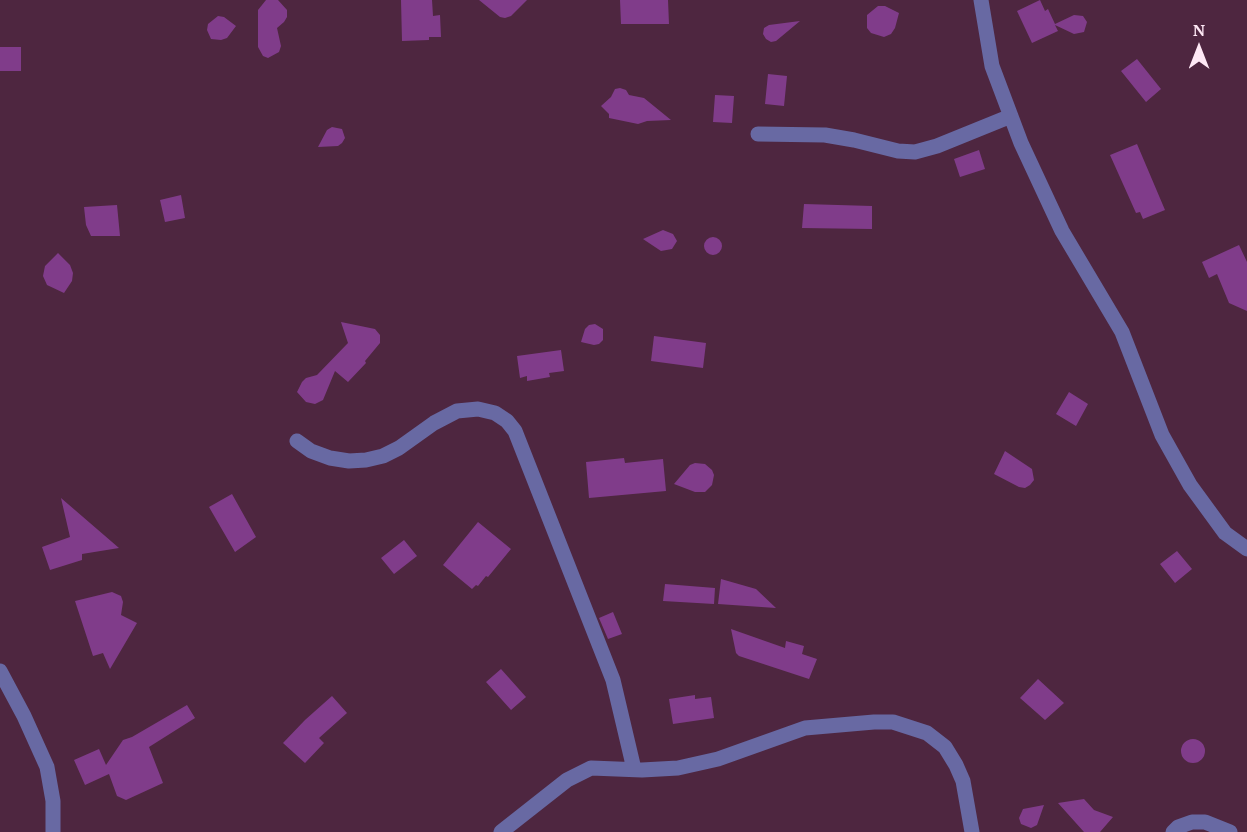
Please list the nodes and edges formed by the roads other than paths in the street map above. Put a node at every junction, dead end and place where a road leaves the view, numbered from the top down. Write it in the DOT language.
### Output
graph roads {
  1 [pos="981,0"];
  2 [pos="1011,116"];
  3 [pos="759,134"];
  4 [pos="297,441"];
  5 [pos="1247,549"];
  6 [pos="0,671"];
  7 [pos="634,770"];
  8 [pos="53,832"];
  9 [pos="501,832"];
  10 [pos="972,832"];
  11 [pos="1173,832"];
  12 [pos="1230,832"];
  1 -- 2 [label="street"];
  2 -- 3 [label="street"];
  2 -- 5 [label="street"];
  4 -- 7 [label="street"];
  6 -- 8 [label="street"];
  7 -- 9 [label="street"];
  7 -- 10 [label="street"];
  11 -- 12 [label="street"];
}
